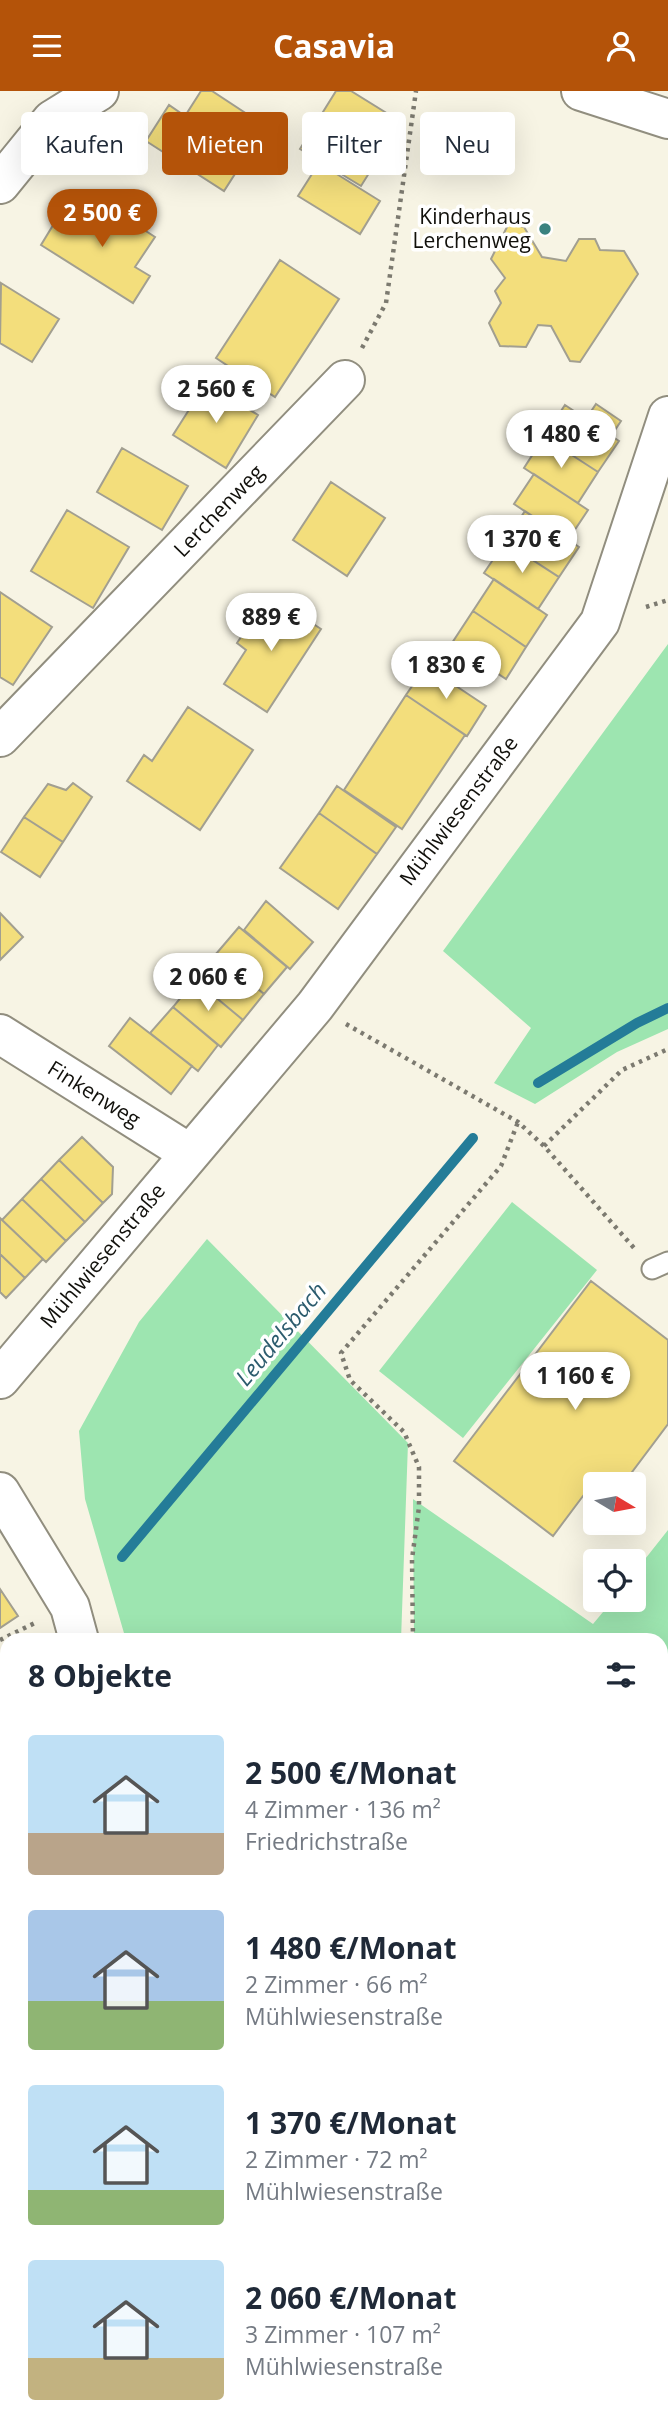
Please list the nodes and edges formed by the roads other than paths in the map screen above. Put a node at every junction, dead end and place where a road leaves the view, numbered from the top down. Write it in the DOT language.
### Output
graph roads {
  1 [pos="99,91"];
  2 [pos="581,91"];
  3 [pos="668,119"];
  4 [pos="0,184"];
  5 [pos="345,380"];
  6 [pos="668,417"];
  7 [pos="0,737"];
  8 [pos="0,1034"];
  9 [pos="189,1153"];
  10 [pos="0,1379"];
  11 [pos="0,1492"];
  12 [pos="77,1633"];
  1 -- 4 [label="street"];
  2 -- 3 [label="street"];
  5 -- 7 [label="street, Lerchenweg"];
  6 -- 9 [label="street, Mühlwiesenstraße"];
  8 -- 9 [label="street, Finkenweg"];
  9 -- 10 [label="street, Mühlwiesenstraße"];
  11 -- 12 [label="street"];
}
